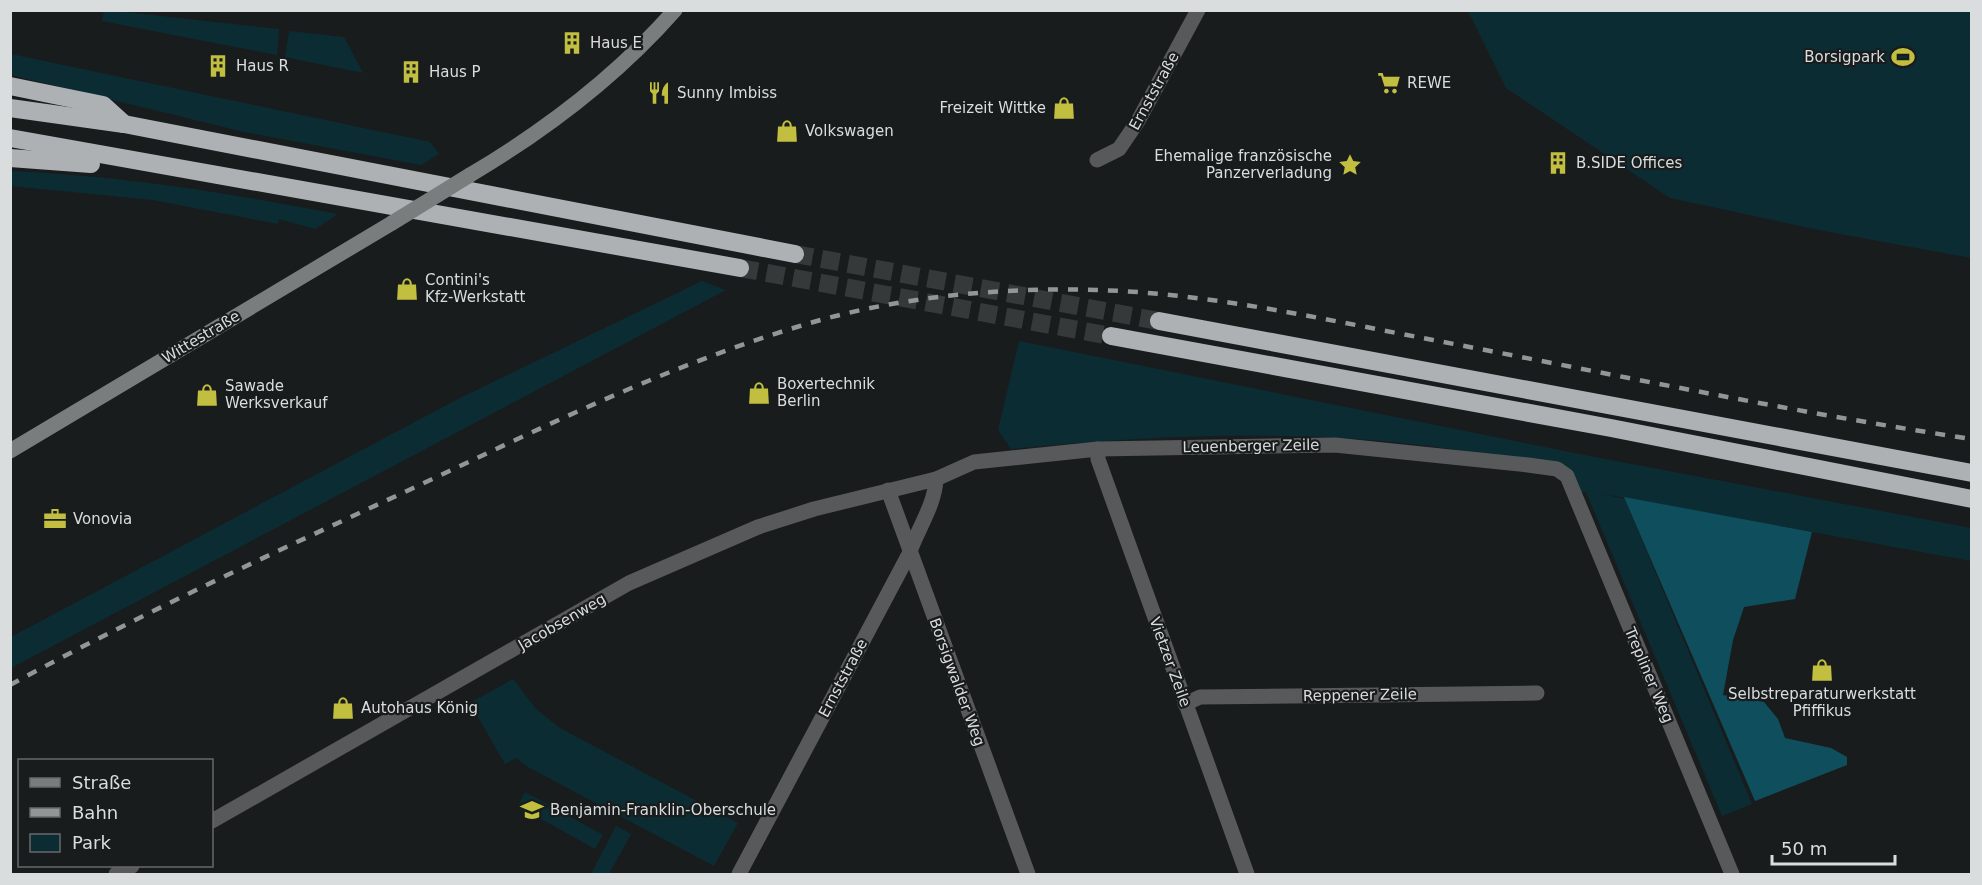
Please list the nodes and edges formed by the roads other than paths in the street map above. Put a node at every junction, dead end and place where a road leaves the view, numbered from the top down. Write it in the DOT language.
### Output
graph roads {
  1 [pos="675,10"];
  2 [pos="1198,10"];
  3 [pos="10,86"];
  4 [pos="10,108"];
  5 [pos="124,124"];
  6 [pos="10,138"];
  7 [pos="10,158"];
  8 [pos="113,158"];
  9 [pos="1097,160"];
  10 [pos="795,254"];
  11 [pos="740,268"];
  12 [pos="1159,321"];
  13 [pos="1111,336"];
  14 [pos="1098,449"];
  15 [pos="10,451"];
  16 [pos="1971,473"];
  17 [pos="1567,476"];
  18 [pos="936,478"];
  19 [pos="888,490"];
  20 [pos="1971,499"];
  21 [pos="909,554"];
  22 [pos="1537,693"];
  23 [pos="1185,704"];
  24 [pos="213,820"];
  25 [pos="130,867"];
  26 [pos="116,874"];
  27 [pos="739,874"];
  28 [pos="1028,874"];
  29 [pos="1247,874"];
  30 [pos="1732,874"];
  1 -- 15 [label="main road, Wittestraße, bridge"];
  2 -- 9 [label="street, Ernststraße"];
  3 -- 5 [label="highway"];
  4 -- 5 [label="highway"];
  5 -- 10 [label="highway"];
  6 -- 8 [label="highway"];
  7 -- 8 [label="highway"];
  8 -- 11 [label="highway"];
  12 -- 16 [label="highway"];
  13 -- 20 [label="highway"];
  14 -- 17 [label="street, Leuenberger Zeile"];
  14 -- 18 [label="street, Leuenberger Zeile"];
  14 -- 23 [label="street, Vietzer Zeile"];
  17 -- 30 [label="street, Trepliner Weg"];
  18 -- 19 [label="street, Jacobsenweg"];
  18 -- 21 [label="street, Ernststraße"];
  19 -- 21 [label="street, Borsigwalder Weg"];
  19 -- 24 [label="street, Jacobsenweg"];
  21 -- 27 [label="street, Ernststraße"];
  21 -- 28 [label="street, Borsigwalder Weg"];
  22 -- 23 [label="street, Reppener Zeile"];
  23 -- 29 [label="street, Vietzer Zeile"];
  25 -- 26 [label="street"];
}
